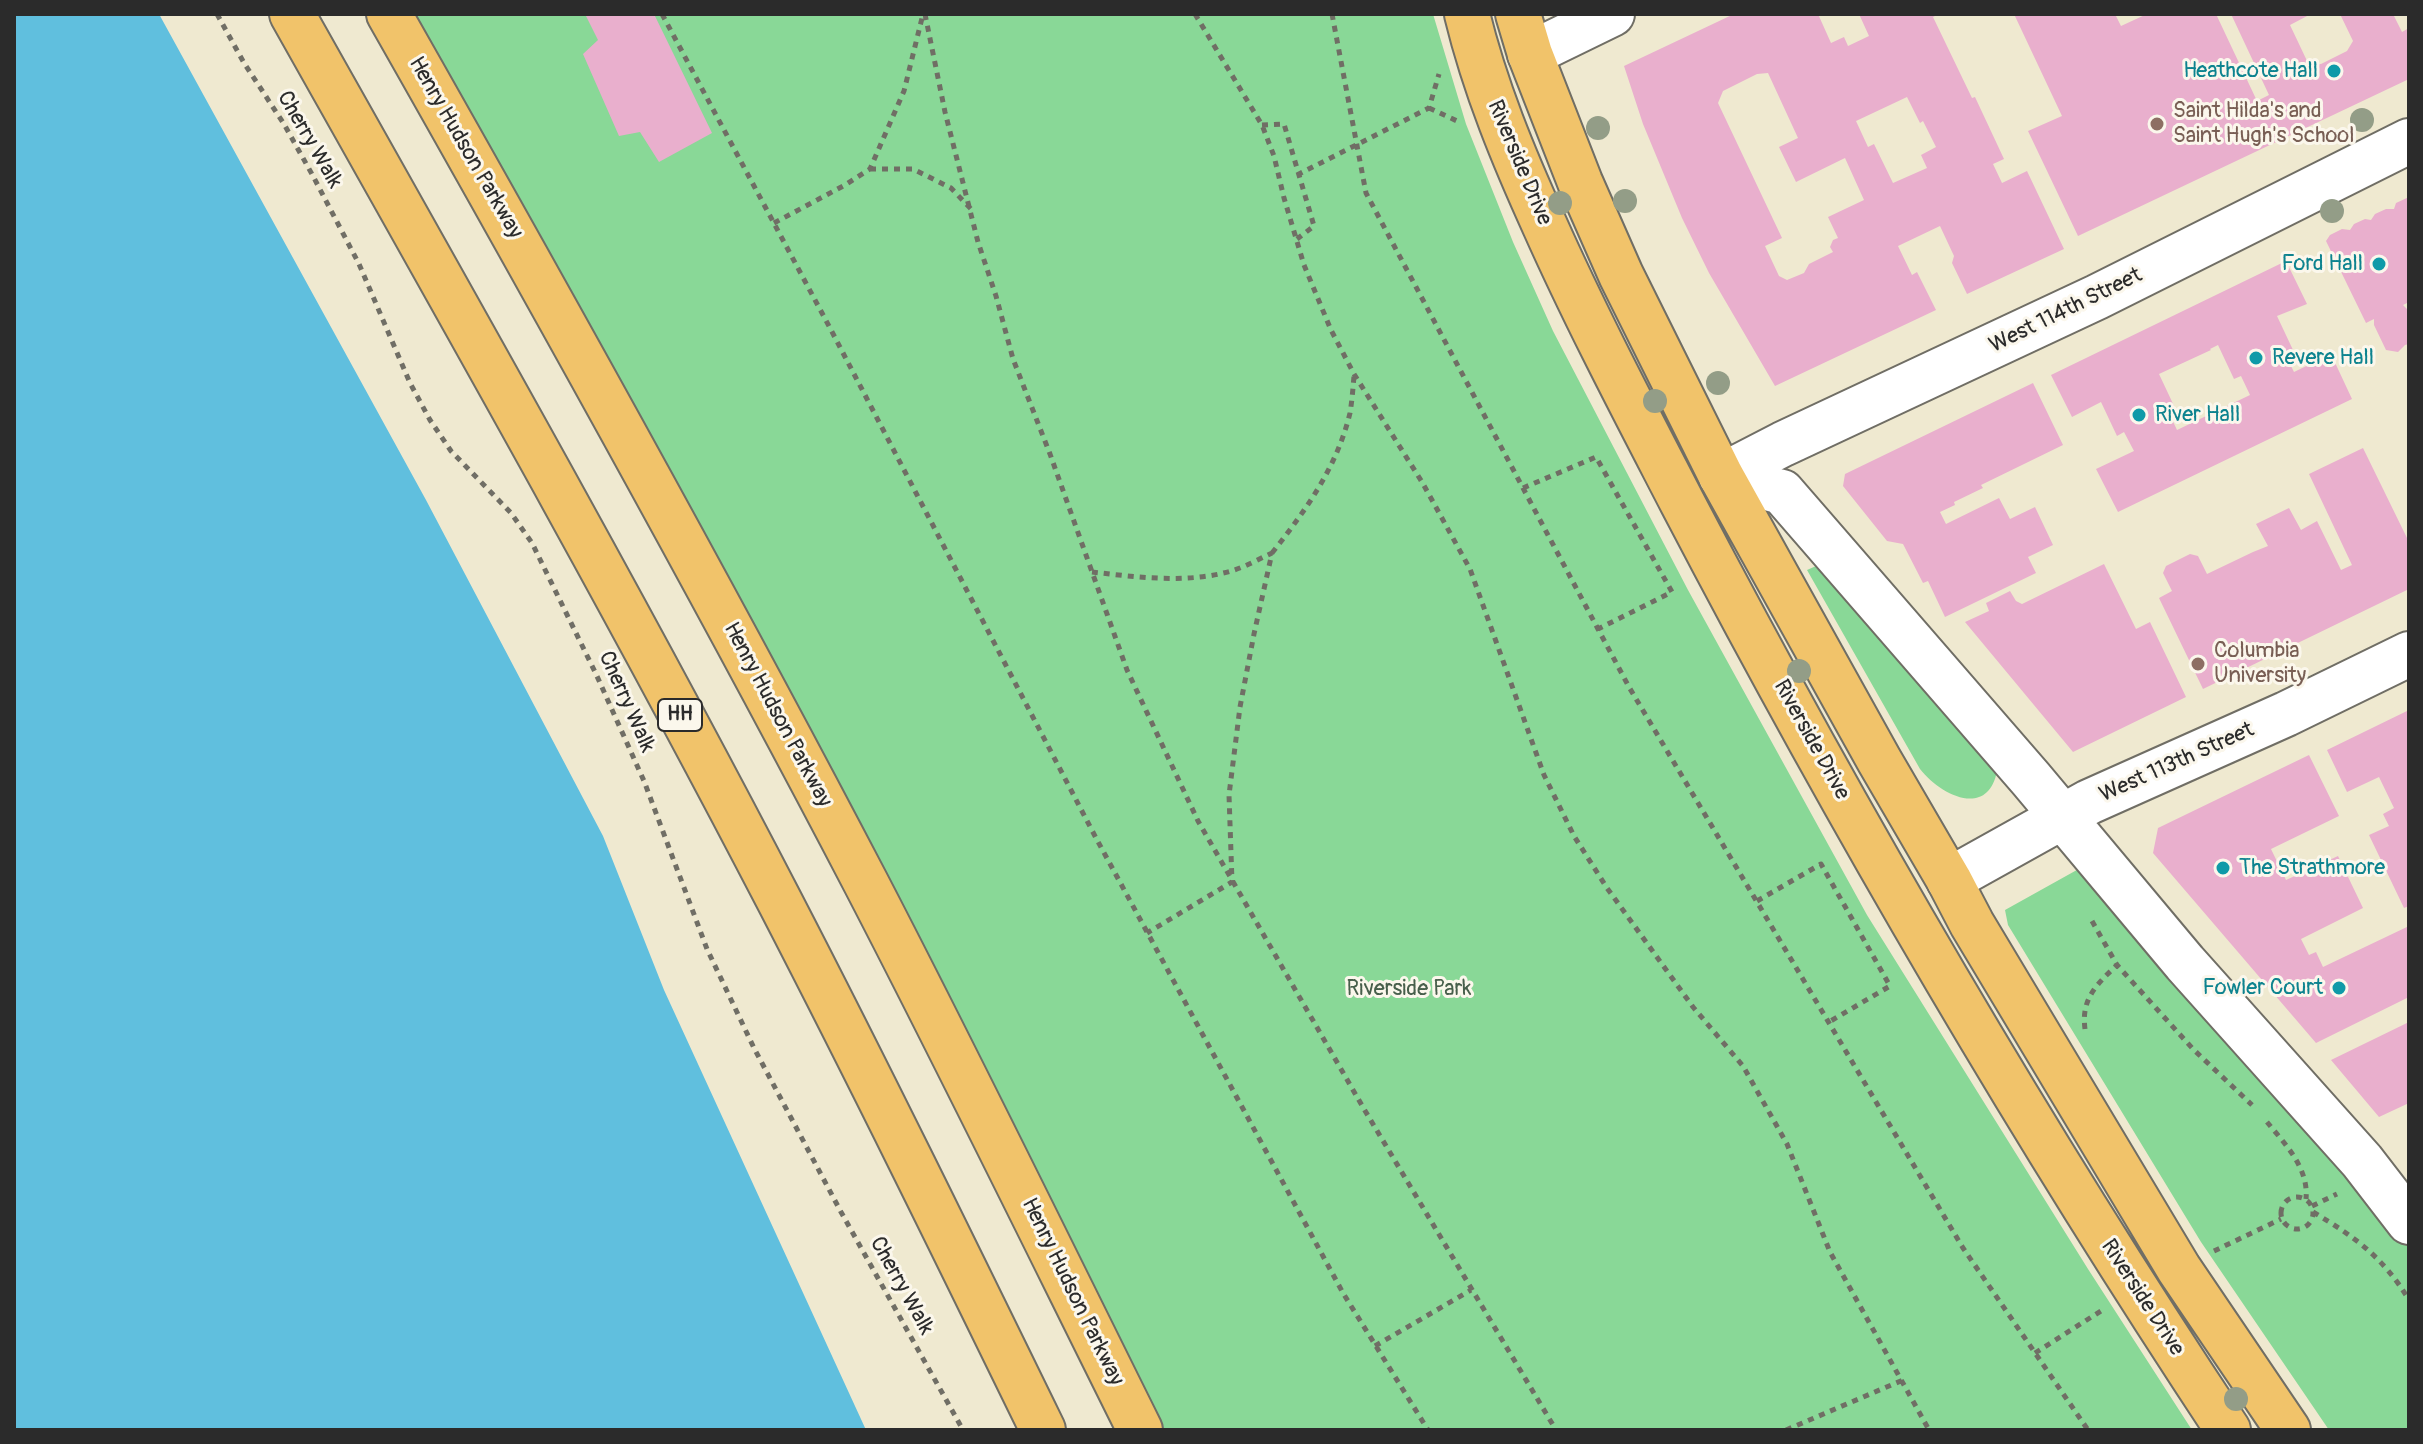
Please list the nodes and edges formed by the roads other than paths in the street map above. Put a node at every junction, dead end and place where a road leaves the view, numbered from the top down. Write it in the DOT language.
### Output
graph roads {
  1 [pos="292,14"];
  2 [pos="389,14"];
  3 [pos="1467,14"];
  4 [pos="1612,14"];
  5 [pos="1524,34"];
  6 [pos="1484,78"];
  7 [pos="2409,141"];
  8 [pos="1721,476"];
  9 [pos="1681,500"];
  10 [pos="2409,654"];
  11 [pos="2061,816"];
  12 [pos="1949,880"];
  13 [pos="1903,907"];
  14 [pos="2393,1172"];
  15 [pos="2409,1222"];
  16 [pos="1043,1430"];
  17 [pos="1140,1430"];
  18 [pos="2228,1430"];
  19 [pos="2288,1430"];
  1 -- 16 [label="main road, HH"];
  2 -- 17 [label="main road, Henry Hudson Parkway"];
  3 -- 6 [label="main road, Riverside Drive"];
  4 -- 5 [label="street"];
  5 -- 6 [label="main road"];
  5 -- 8 [label="main road"];
  6 -- 9 [label="main road, Riverside Drive"];
  7 -- 8 [label="street, West 114th Street"];
  8 -- 9 [label="main road"];
  8 -- 11 [label="street"];
  8 -- 12 [label="main road"];
  9 -- 13 [label="main road, Riverside Drive"];
  10 -- 11 [label="street, West 113th Street"];
  11 -- 12 [label="street, West 113th Street"];
  11 -- 14 [label="street"];
  12 -- 13 [label="main road"];
  12 -- 19 [label="main road"];
  13 -- 18 [label="main road, Riverside Drive"];
  14 -- 15 [label="street"];
}
